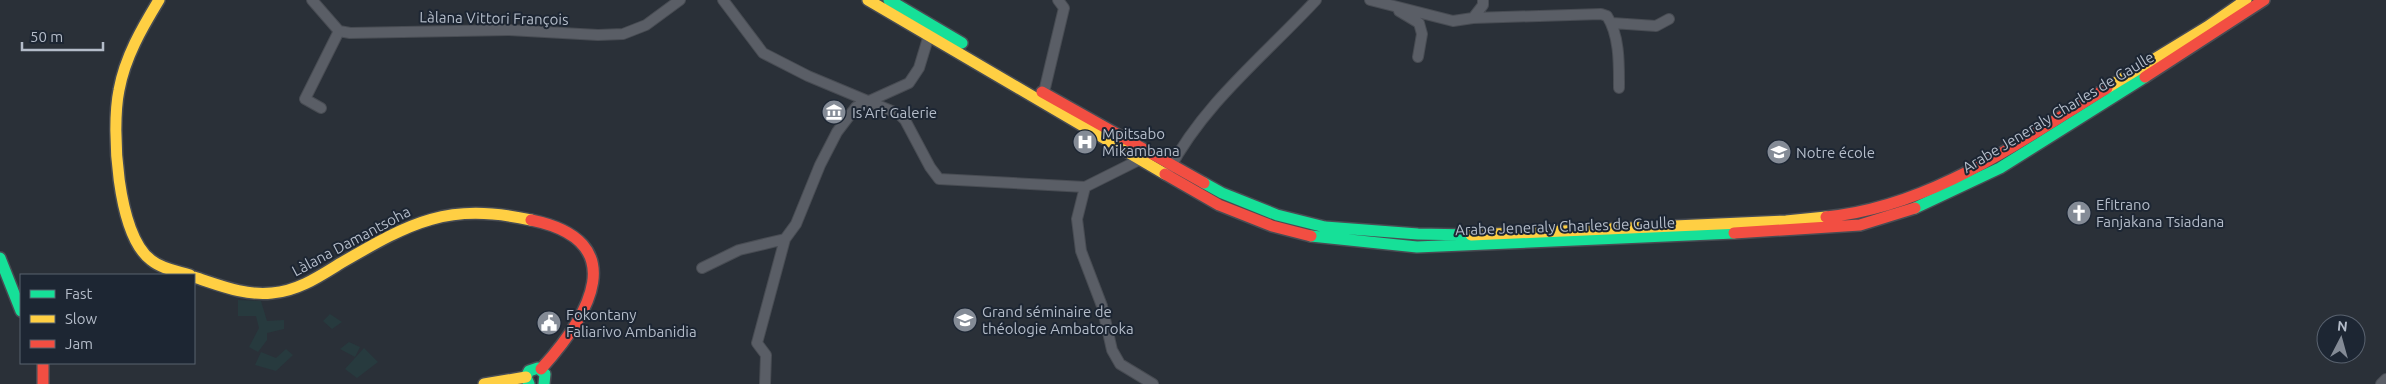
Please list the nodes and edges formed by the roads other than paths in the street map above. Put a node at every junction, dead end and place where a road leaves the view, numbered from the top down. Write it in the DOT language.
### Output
graph roads {
  1 [pos="159,0"];
  2 [pos="312,0"];
  3 [pos="680,0"];
  4 [pos="723,0"];
  5 [pos="889,0"];
  6 [pos="1058,0"];
  7 [pos="1316,0"];
  8 [pos="1370,0"];
  9 [pos="1483,0"];
  10 [pos="2246,0"];
  11 [pos="2264,0"];
  12 [pos="875,2"];
  13 [pos="1392,7"];
  14 [pos="1473,18"];
  15 [pos="1668,19"];
  16 [pos="1612,23"];
  17 [pos="339,31"];
  18 [pos="929,35"];
  19 [pos="1418,57"];
  20 [pos="1619,88"];
  21 [pos="1044,92"];
  22 [pos="868,102"];
  23 [pos="321,108"];
  24 [pos="1140,160"];
  25 [pos="1172,164"];
  26 [pos="1166,176"];
  27 [pos="1085,187"];
  28 [pos="786,239"];
  29 [pos="0,258"];
  30 [pos="702,268"];
  31 [pos="187,274"];
  32 [pos="195,277"];
  33 [pos="20,308"];
  34 [pos="43,364"];
  35 [pos="541,369"];
  36 [pos="2386,379"];
  37 [pos="527,381"];
  38 [pos="43,384"];
  39 [pos="484,384"];
  40 [pos="544,384"];
  41 [pos="765,384"];
  42 [pos="1153,384"];
  43 [pos="2381,384"];
  1 -- 31 [label="street"];
  2 -- 17 [label="street"];
  3 -- 17 [label="street, Làlana Vittori François"];
  4 -- 22 [label="street"];
  5 -- 21 [label="street, Arabe Jeneraly Charles de Gaulle"];
  6 -- 21 [label="street"];
  7 -- 25 [label="street"];
  8 -- 13 [label="street"];
  9 -- 14 [label="street"];
  10 -- 25 [label="street, Arabe Jeneraly Charles de Gaulle"];
  11 -- 26 [label="street, Arabe Jeneraly Charles de Gaulle"];
  12 -- 18 [label="street, Arabe Jeneraly Charles de Gaulle"];
  13 -- 14 [label="street"];
  13 -- 19 [label="street"];
  14 -- 16 [label="street"];
  15 -- 16 [label="street"];
  16 -- 20 [label="street"];
  17 -- 23 [label="street"];
  18 -- 22 [label="street"];
  18 -- 24 [label="street, Arabe Jeneraly Charles de Gaulle"];
  21 -- 25 [label="street, Arabe Jeneraly Charles de Gaulle"];
  22 -- 27 [label="street"];
  22 -- 28 [label="street"];
  24 -- 26 [label="street, Arabe Jeneraly Charles de Gaulle"];
  24 -- 27 [label="street"];
  25 -- 26 [label="street"];
  27 -- 42 [label="street"];
  28 -- 30 [label="street"];
  28 -- 41 [label="street"];
  29 -- 33 [label="street"];
  32 -- 35 [label="street, Làlana Damantsoha"];
  34 -- 38 [label="street"];
  35 -- 37 [label="street, Làlana Damantsoha"];
  35 -- 40 [label="street"];
  36 -- 43 [label="street"];
  37 -- 39 [label="street"];
}
